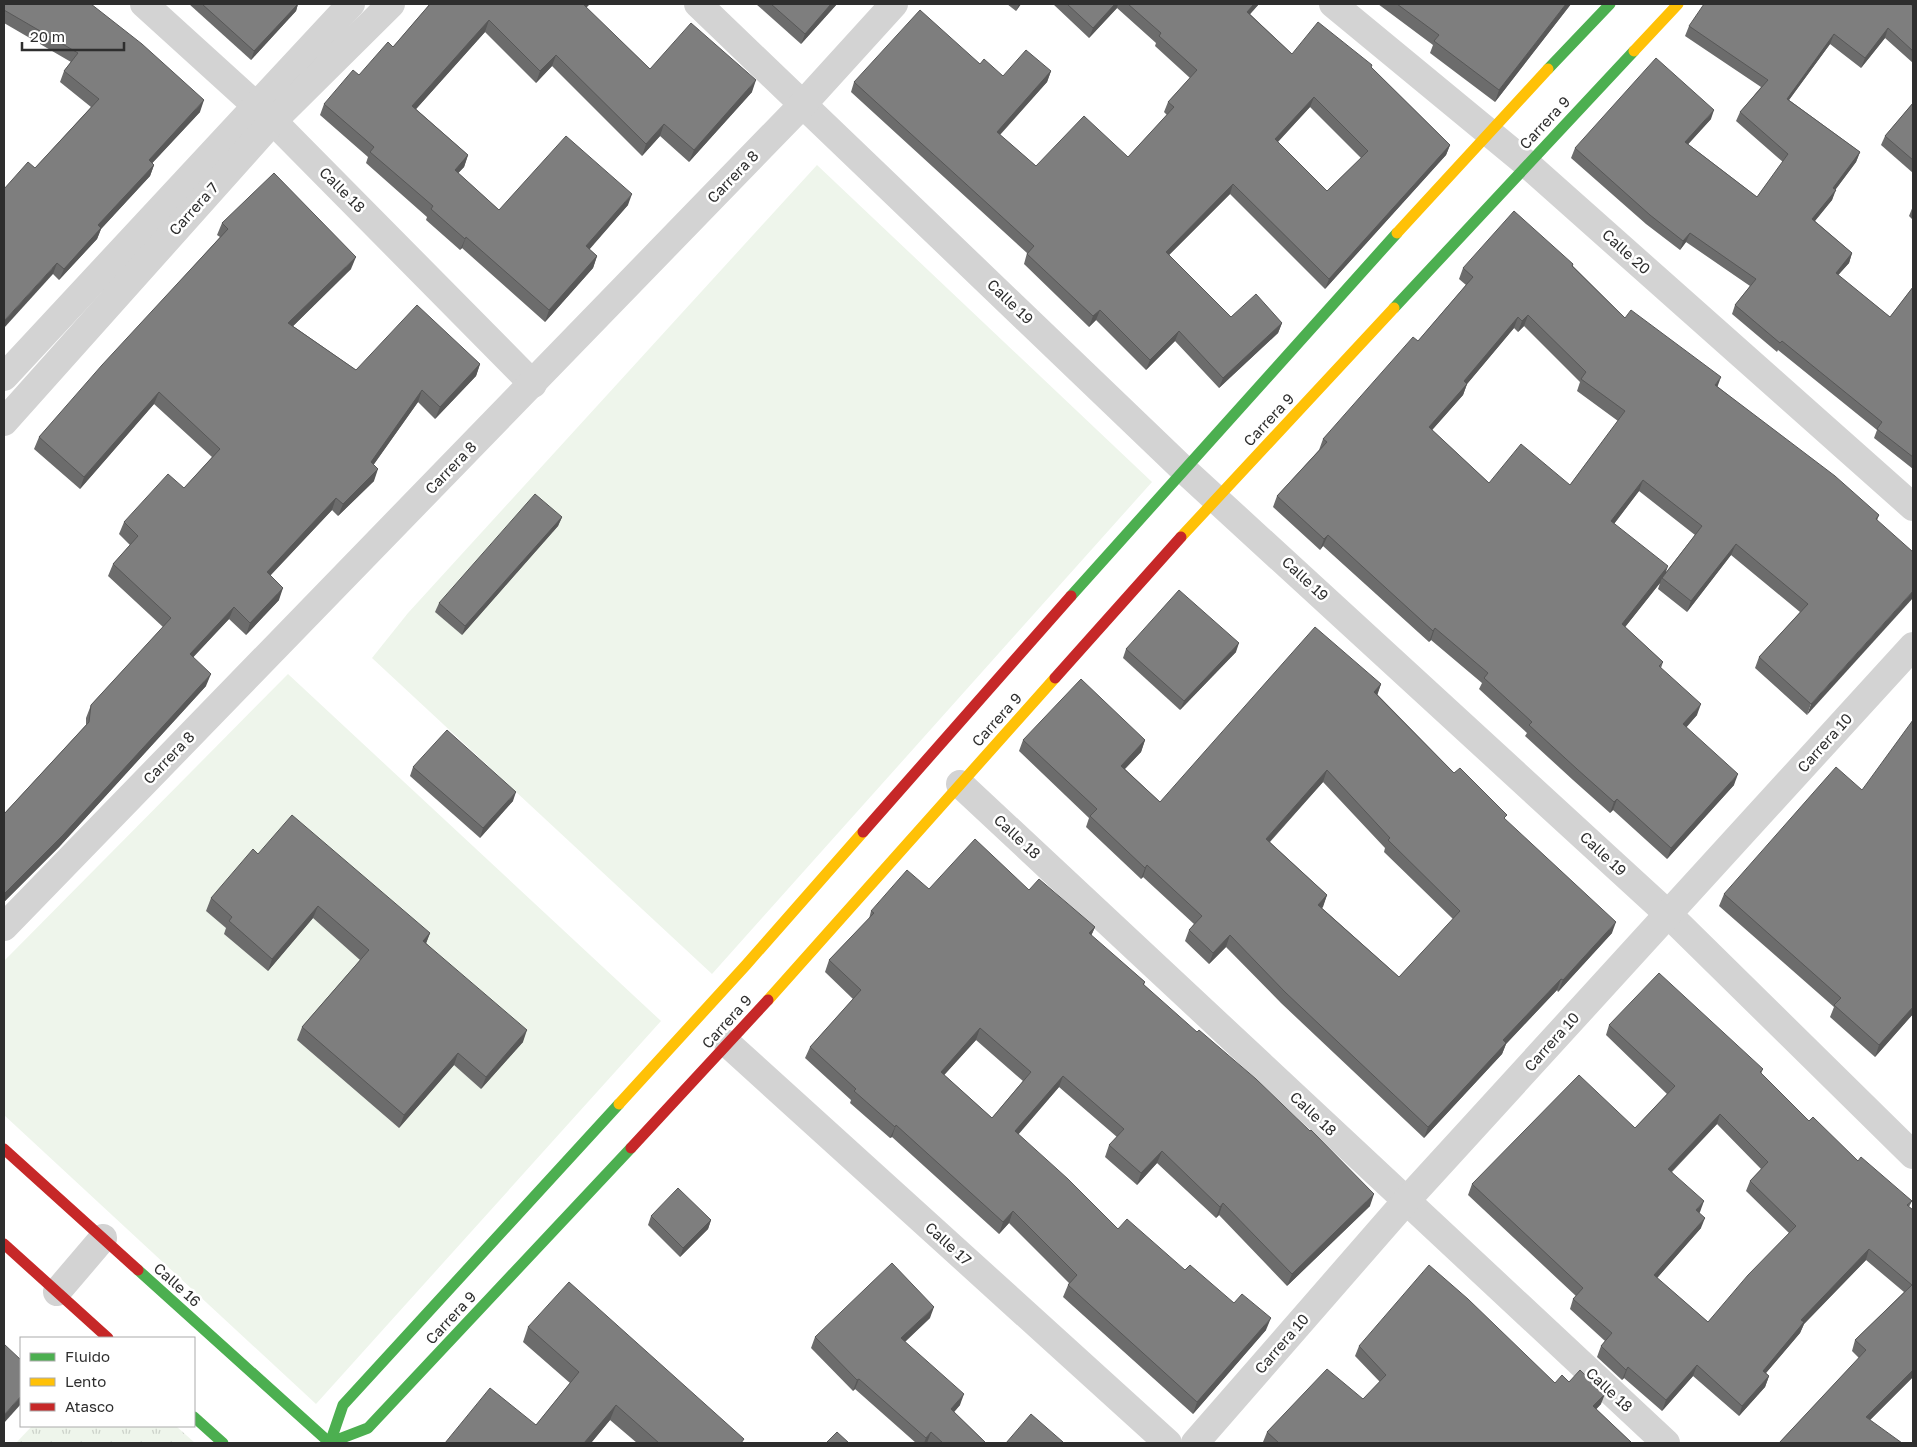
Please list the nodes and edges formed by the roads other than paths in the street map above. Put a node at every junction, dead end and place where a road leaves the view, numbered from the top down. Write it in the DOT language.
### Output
graph roads {
  1 [pos="144,4"];
  2 [pos="351,4"];
  3 [pos="391,4"];
  4 [pos="698,4"];
  5 [pos="894,4"];
  6 [pos="1333,4"];
  7 [pos="1610,4"];
  8 [pos="1678,4"];
  9 [pos="804,104"];
  10 [pos="265,112"];
  11 [pos="1488,132"];
  12 [pos="1527,164"];
  13 [pos="4,376"];
  14 [pos="533,384"];
  15 [pos="4,422"];
  16 [pos="1183,469"];
  17 [pos="1217,497"];
  18 [pos="1913,507"];
  19 [pos="1913,646"];
  20 [pos="960,784"];
  21 [pos="1668,914"];
  22 [pos="4,927"];
  23 [pos="728,1044"];
  24 [pos="4,1149"];
  25 [pos="1913,1154"];
  26 [pos="1406,1201"];
  27 [pos="103,1238"];
  28 [pos="4,1244"];
  29 [pos="57,1292"];
  30 [pos="107,1337"];
  31 [pos="195,1418"];
  32 [pos="223,1443"];
  33 [pos="330,1443"];
  34 [pos="1168,1443"];
  35 [pos="1195,1443"];
  36 [pos="1666,1443"];
  1 -- 10 [label="street, Calle 18"];
  2 -- 10 [label="street, Carrera 7"];
  3 -- 10 [label="street, Carrera 7"];
  4 -- 9 [label="street, Calle 19"];
  5 -- 9 [label="street, Carrera 8"];
  6 -- 11 [label="street, Calle 20"];
  7 -- 11 [label="street, Carrera 9"];
  8 -- 12 [label="street, Carrera 9"];
  9 -- 14 [label="street, Carrera 8"];
  9 -- 16 [label="street, Calle 19"];
  10 -- 13 [label="street, Carrera 7"];
  10 -- 14 [label="street, Calle 18"];
  10 -- 15 [label="street, Carrera 7"];
  11 -- 12 [label="street, Calle 20"];
  11 -- 16 [label="street, Carrera 9"];
  12 -- 17 [label="street, Carrera 9"];
  12 -- 18 [label="street, Calle 20"];
  14 -- 22 [label="street, Carrera 8"];
  16 -- 17 [label="street, Calle 19"];
  16 -- 33 [label="street, Carrera 9"];
  17 -- 20 [label="street, Carrera 9"];
  17 -- 21 [label="street, Calle 19"];
  19 -- 21 [label="street, Carrera 10"];
  20 -- 23 [label="street, Carrera 9"];
  20 -- 26 [label="street, Calle 18"];
  21 -- 25 [label="street, Calle 19"];
  21 -- 26 [label="street, Carrera 10"];
  23 -- 33 [label="street, Carrera 9"];
  23 -- 34 [label="street, Calle 17"];
  24 -- 27 [label="street, Calle 16"];
  26 -- 35 [label="street, Carrera 10"];
  26 -- 36 [label="street, Calle 18"];
  27 -- 29 [label="street"];
  27 -- 33 [label="street, Calle 16"];
  28 -- 29 [label="street"];
  29 -- 30 [label="street"];
  31 -- 32 [label="street"];
}
